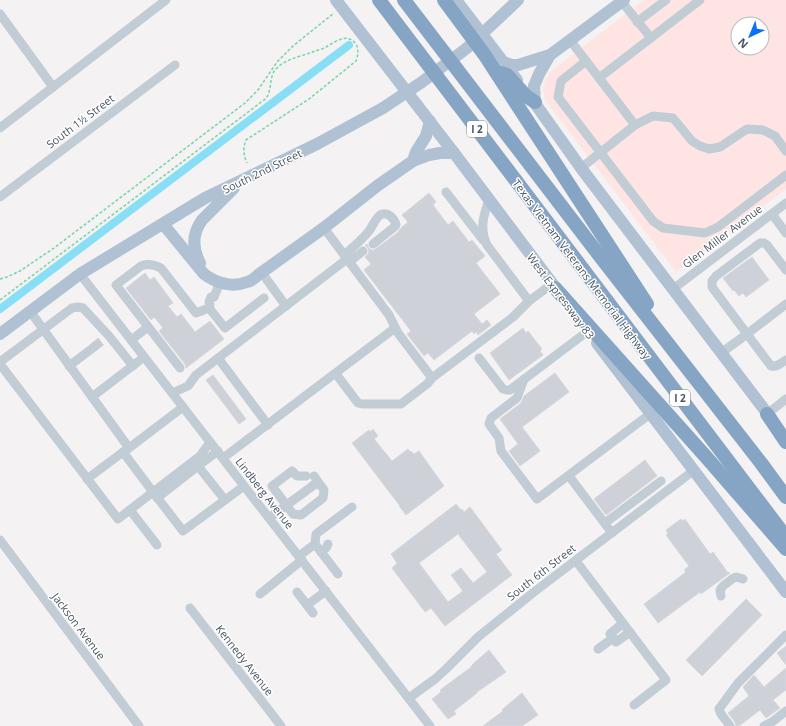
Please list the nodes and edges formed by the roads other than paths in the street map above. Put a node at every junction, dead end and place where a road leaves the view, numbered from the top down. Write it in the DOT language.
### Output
graph roads {
  1 [pos="166,0"];
  2 [pos="378,0"];
  3 [pos="404,0"];
  4 [pos="444,0"];
  5 [pos="456,0"];
  6 [pos="518,0"];
  7 [pos="666,0"];
  8 [pos="700,0"];
  9 [pos="623,1"];
  10 [pos="339,4"];
  11 [pos="0,14"];
  12 [pos="637,22"];
  13 [pos="650,38"];
  14 [pos="570,40"];
  15 [pos="550,55"];
  16 [pos="586,61"];
  17 [pos="175,65"];
  18 [pos="499,66"];
  19 [pos="599,78"];
  20 [pos="53,87"];
  21 [pos="535,102"];
  22 [pos="430,121"];
  23 [pos="635,125"];
  24 [pos="0,128"];
  25 [pos="785,147"];
  26 [pos="454,153"];
  27 [pos="600,153"];
  28 [pos="412,161"];
  29 [pos="582,168"];
  30 [pos="786,174"];
  31 [pos="241,181"];
  32 [pos="446,192"];
  33 [pos="0,197"];
  34 [pos="489,199"];
  35 [pos="786,203"];
  36 [pos="772,214"];
  37 [pos="163,224"];
  38 [pos="324,228"];
  39 [pos="786,232"];
  40 [pos="373,244"];
  41 [pos="487,245"];
  42 [pos="363,251"];
  43 [pos="347,258"];
  44 [pos="786,270"];
  45 [pos="80,274"];
  46 [pos="258,276"];
  47 [pos="220,282"];
  48 [pos="554,286"];
  49 [pos="673,288"];
  50 [pos="264,298"];
  51 [pos="529,301"];
  52 [pos="211,303"];
  53 [pos="786,304"];
  54 [pos="286,306"];
  55 [pos="30,311"];
  56 [pos="148,327"];
  57 [pos="395,328"];
  58 [pos="43,329"];
  59 [pos="588,331"];
  60 [pos="0,334"];
  61 [pos="747,334"];
  62 [pos="662,337"];
  63 [pos="131,340"];
  64 [pos="94,347"];
  65 [pos="722,353"];
  66 [pos="144,357"];
  67 [pos="218,358"];
  68 [pos="479,358"];
  69 [pos="786,360"];
  70 [pos="0,363"];
  71 [pos="69,366"];
  72 [pos="132,366"];
  73 [pos="180,368"];
  74 [pos="336,374"];
  75 [pos="432,378"];
  76 [pos="524,379"];
  77 [pos="172,393"];
  78 [pos="92,397"];
  79 [pos="786,399"];
  80 [pos="183,407"];
  81 [pos="650,414"];
  82 [pos="767,414"];
  83 [pos="268,425"];
  84 [pos="786,438"];
  85 [pos="210,442"];
  86 [pos="786,442"];
  87 [pos="126,450"];
  88 [pos="220,455"];
  89 [pos="198,466"];
  90 [pos="693,471"];
  91 [pos="569,476"];
  92 [pos="313,478"];
  93 [pos="87,479"];
  94 [pos="661,481"];
  95 [pos="244,486"];
  96 [pos="155,495"];
  97 [pos="786,497"];
  98 [pos="225,500"];
  99 [pos="286,505"];
  100 [pos="352,507"];
  101 [pos="130,510"];
  102 [pos="269,518"];
  103 [pos="605,523"];
  104 [pos="325,527"];
  105 [pos="612,533"];
  106 [pos="786,537"];
  107 [pos="0,540"];
  108 [pos="315,544"];
  109 [pos="157,545"];
  110 [pos="786,549"];
  111 [pos="321,552"];
  112 [pos="300,558"];
  113 [pos="576,561"];
  114 [pos="338,574"];
  115 [pos="743,579"];
  116 [pos="326,591"];
  117 [pos="297,592"];
  118 [pos="786,592"];
  119 [pos="260,594"];
  120 [pos="721,596"];
  121 [pos="307,605"];
  122 [pos="190,608"];
  123 [pos="313,613"];
  124 [pos="623,623"];
  125 [pos="630,632"];
  126 [pos="786,635"];
  127 [pos="613,638"];
  128 [pos="598,649"];
  129 [pos="409,698"];
  130 [pos="634,705"];
  131 [pos="786,711"];
  132 [pos="771,725"];
  133 [pos="139,726"];
  134 [pos="281,726"];
  135 [pos="430,726"];
  136 [pos="730,726"];
  1 -- 20 [label="street"];
  2 -- 106 [label="highway, Texas Vietnam Veterans Memorial Highway / I 2"];
  3 -- 62 [label="highway, Texas Vietnam Veterans Memorial Highway / I 2"];
  4 -- 18 [label="highway"];
  5 -- 18 [label="main road"];
  6 -- 31 [label="main road, South 2nd Street"];
  7 -- 12 [label="street"];
  8 -- 13 [label="street"];
  9 -- 12 [label="street"];
  9 -- 14 [label="main road"];
  10 -- 22 [label="main road, West Expressway 83"];
  11 -- 20 [label="street"];
  12 -- 13 [label="street"];
  13 -- 19 [label="street"];
  14 -- 15 [label="main road"];
  14 -- 16 [label="street"];
  15 -- 18 [label="main road"];
  15 -- 21 [label="main road"];
  16 -- 19 [label="street"];
  16 -- 27 [label="street"];
  17 -- 33 [label="street, South 1½ Street"];
  18 -- 21 [label="highway"];
  18 -- 62 [label="highway"];
  19 -- 23 [label="street"];
  20 -- 24 [label="street"];
  21 -- 29 [label="main road"];
  22 -- 26 [label="main road, West Expressway 83"];
  22 -- 28 [label="main road"];
  23 -- 25 [label="street"];
  23 -- 27 [label="street"];
  26 -- 28 [label="main road"];
  26 -- 34 [label="main road, West Expressway 83"];
  27 -- 29 [label="street"];
  27 -- 30 [label="street"];
  28 -- 38 [label="main road"];
  29 -- 49 [label="main road"];
  31 -- 37 [label="main road, South 2nd Street"];
  31 -- 46 [label="main road"];
  32 -- 41 [label="street"];
  34 -- 41 [label="street"];
  34 -- 48 [label="main road, West Expressway 83"];
  35 -- 36 [label="street, Glen Miller Avenue"];
  36 -- 39 [label="street"];
  36 -- 49 [label="street, Glen Miller Avenue"];
  37 -- 45 [label="main road, South 2nd Street"];
  37 -- 47 [label="main road"];
  38 -- 43 [label="street"];
  38 -- 46 [label="main road"];
  40 -- 43 [label="street"];
  41 -- 51 [label="street"];
  42 -- 43 [label="street"];
  43 -- 54 [label="street"];
  43 -- 57 [label="street"];
  44 -- 61 [label="street"];
  45 -- 55 [label="main road, South 2nd Street"];
  45 -- 63 [label="street, Lindberg Avenue"];
  46 -- 47 [label="main road"];
  46 -- 54 [label="street"];
  47 -- 52 [label="street"];
  48 -- 51 [label="street"];
  48 -- 59 [label="main road, West Expressway 83"];
  48 -- 110 [label="highway"];
  49 -- 65 [label="main road"];
  50 -- 52 [label="street"];
  51 -- 75 [label="street"];
  52 -- 56 [label="street"];
  53 -- 61 [label="street"];
  54 -- 67 [label="street"];
  55 -- 58 [label="street"];
  55 -- 60 [label="main road, South 2nd Street"];
  56 -- 63 [label="street"];
  56 -- 73 [label="street"];
  57 -- 74 [label="street"];
  57 -- 75 [label="street"];
  58 -- 70 [label="street"];
  58 -- 71 [label="street"];
  58 -- 72 [label="street"];
  59 -- 76 [label="street"];
  59 -- 81 [label="main road, West Expressway 83"];
  61 -- 65 [label="street"];
  61 -- 69 [label="street"];
  62 -- 97 [label="highway, Texas Vietnam Veterans Memorial Highway / I 2"];
  63 -- 66 [label="street, Lindberg Avenue"];
  64 -- 71 [label="street"];
  65 -- 82 [label="main road"];
  66 -- 72 [label="street"];
  66 -- 77 [label="street, Lindberg Avenue"];
  67 -- 77 [label="street"];
  67 -- 83 [label="street"];
  68 -- 76 [label="street"];
  70 -- 93 [label="street"];
  71 -- 78 [label="street"];
  72 -- 78 [label="street"];
  74 -- 75 [label="street"];
  74 -- 83 [label="street"];
  76 -- 91 [label="street"];
  77 -- 80 [label="street, Lindberg Avenue"];
  78 -- 87 [label="street"];
  79 -- 82 [label="street"];
  80 -- 85 [label="street, Lindberg Avenue"];
  80 -- 87 [label="street"];
  81 -- 90 [label="main road, West Expressway 83"];
  81 -- 91 [label="street"];
  82 -- 84 [label="main road"];
  82 -- 86 [label="highway"];
  83 -- 88 [label="street"];
  85 -- 88 [label="street, Lindberg Avenue"];
  85 -- 96 [label="street"];
  87 -- 93 [label="street"];
  87 -- 96 [label="street"];
  88 -- 89 [label="street"];
  88 -- 95 [label="street, Lindberg Avenue"];
  89 -- 96 [label="street"];
  89 -- 98 [label="street"];
  90 -- 105 [label="street, South 6th Street"];
  90 -- 118 [label="main road, West Expressway 83"];
  91 -- 103 [label="street"];
  92 -- 99 [label="street"];
  92 -- 99 [label="street"];
  92 -- 99 [label="street"];
  93 -- 101 [label="street"];
  94 -- 103 [label="street"];
  95 -- 98 [label="street"];
  95 -- 102 [label="street, Lindberg Avenue"];
  96 -- 98 [label="street"];
  96 -- 101 [label="street"];
  99 -- 102 [label="street"];
  100 -- 104 [label="street"];
  101 -- 109 [label="street"];
  102 -- 112 [label="street, Lindberg Avenue"];
  103 -- 105 [label="street"];
  104 -- 108 [label="street"];
  104 -- 111 [label="street"];
  105 -- 113 [label="street, South 6th Street"];
  107 -- 133 [label="street, Jackson Avenue"];
  108 -- 111 [label="street"];
  108 -- 112 [label="street"];
  111 -- 114 [label="street"];
  112 -- 116 [label="street, Lindberg Avenue"];
  112 -- 119 [label="street"];
  113 -- 124 [label="street"];
  113 -- 129 [label="street, South 6th Street"];
  115 -- 120 [label="street"];
  116 -- 121 [label="street"];
  116 -- 129 [label="street, Lindberg Avenue"];
  117 -- 121 [label="street"];
  121 -- 123 [label="street"];
  122 -- 134 [label="street, Kennedy Avenue"];
  124 -- 125 [label="street"];
  124 -- 127 [label="street"];
  125 -- 127 [label="street"];
  125 -- 130 [label="street"];
  126 -- 136 [label="street"];
  127 -- 128 [label="street"];
  129 -- 135 [label="street, Lindberg Avenue"];
  131 -- 132 [label="street"];
}
